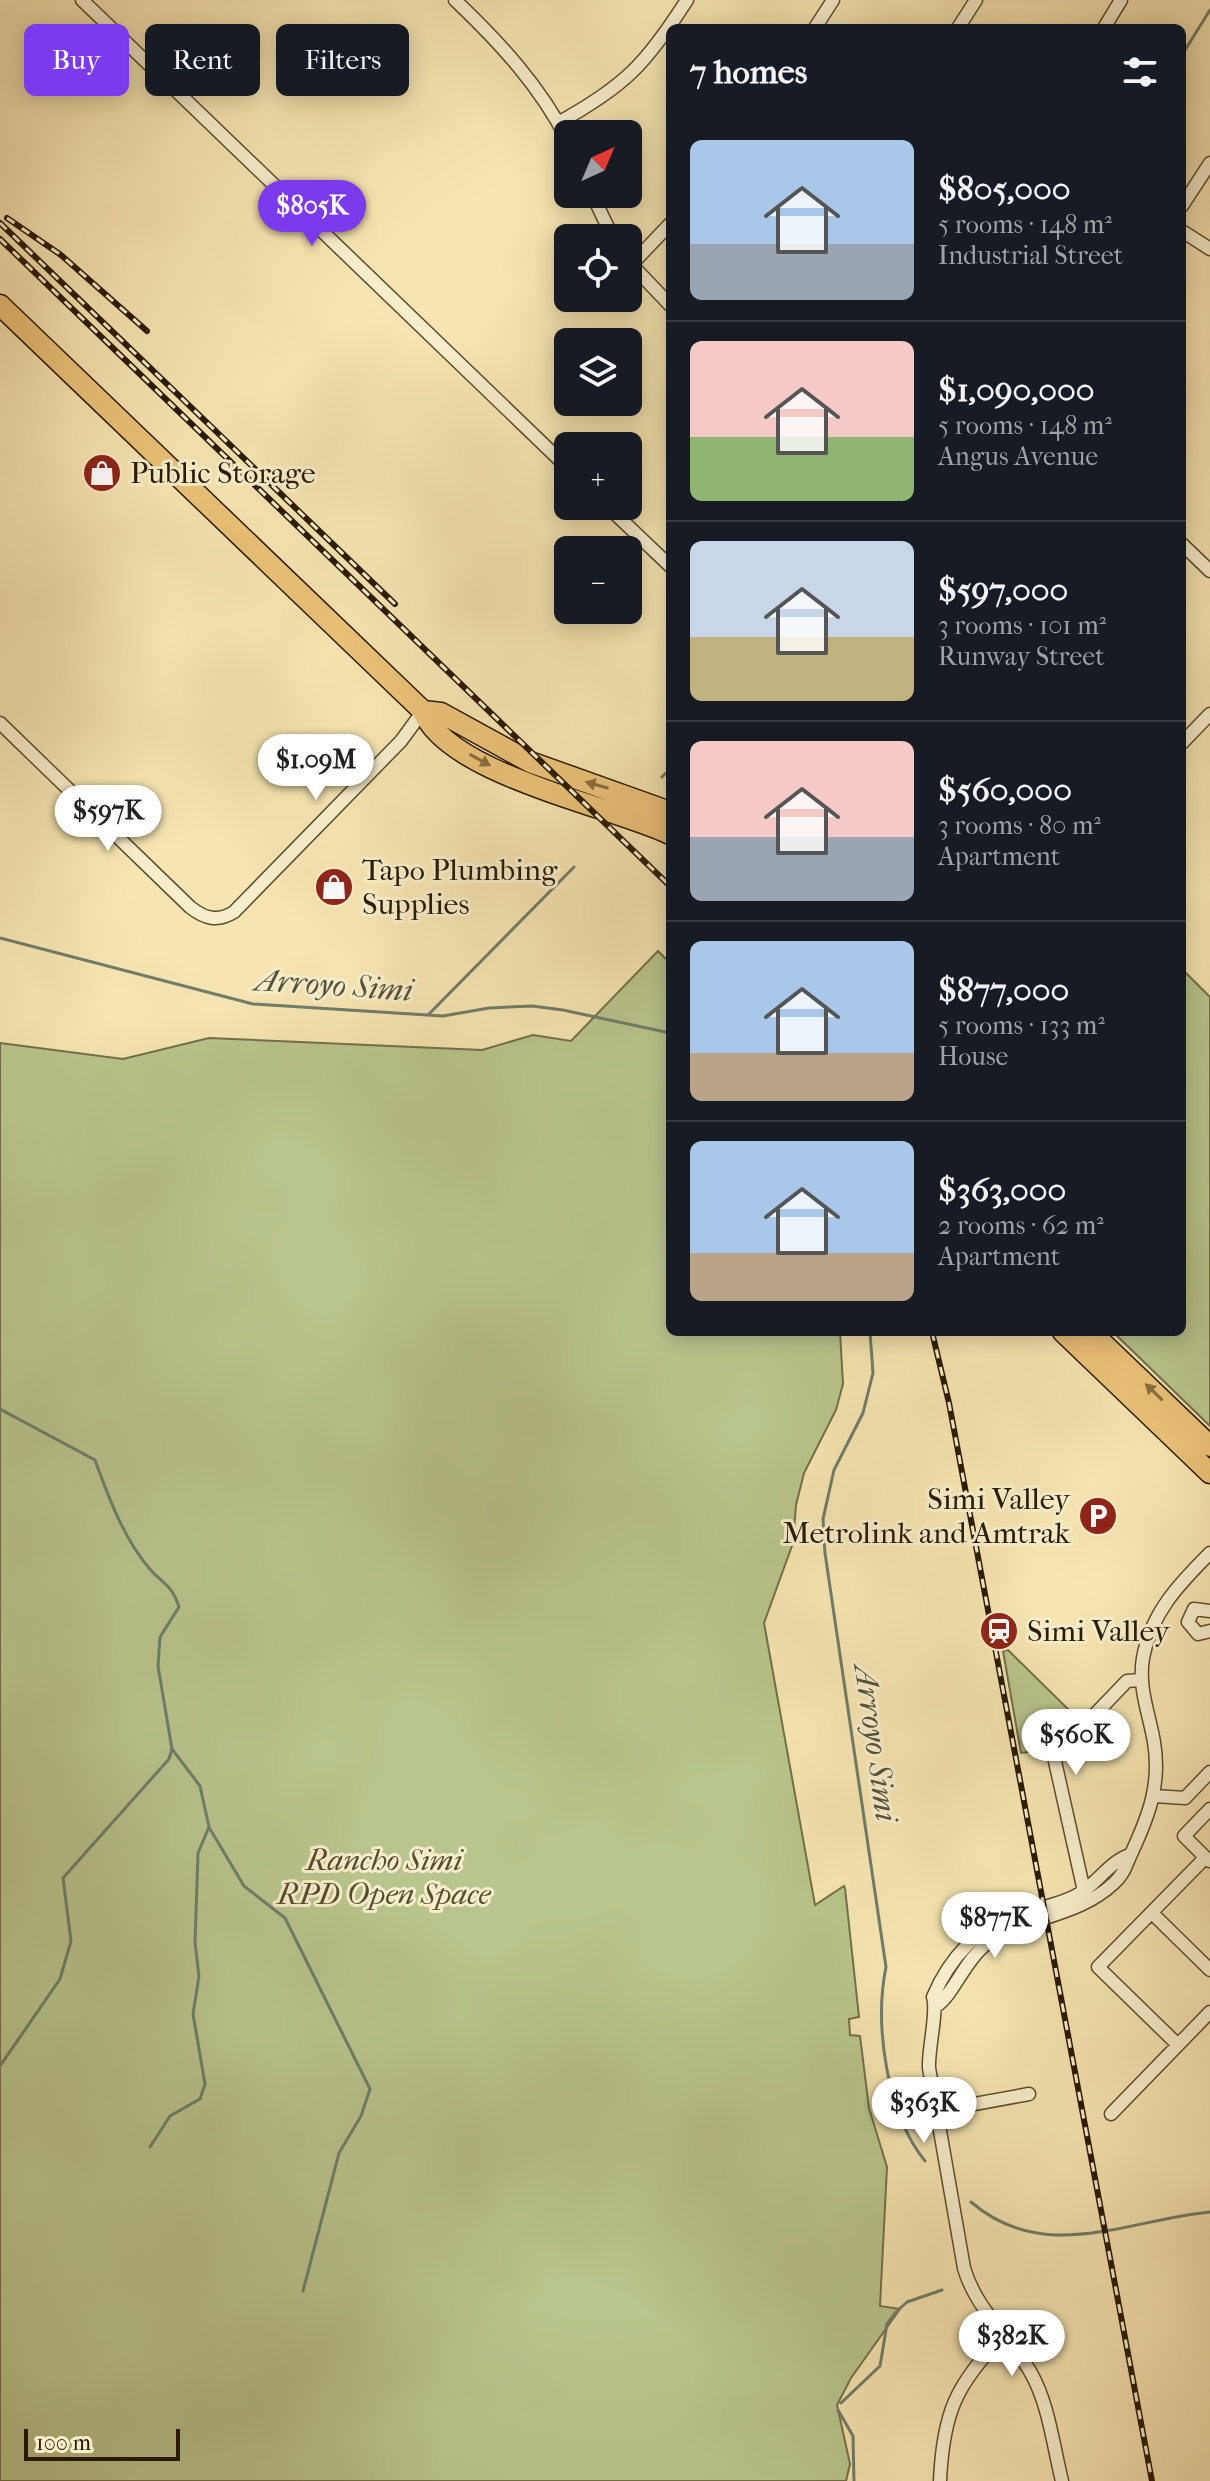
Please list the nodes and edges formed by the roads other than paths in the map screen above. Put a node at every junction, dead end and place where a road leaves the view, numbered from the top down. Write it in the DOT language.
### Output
graph roads {
  1 [pos="82,0"];
  2 [pos="455,0"];
  3 [pos="687,0"];
  4 [pos="833,0"];
  5 [pos="976,0"];
  6 [pos="1121,0"];
  7 [pos="672,24"];
  8 [pos="818,24"];
  9 [pos="961,24"];
  10 [pos="1106,24"];
  11 [pos="666,33"];
  12 [pos="556,120"];
  13 [pos="563,120"];
  14 [pos="1210,163"];
  15 [pos="1186,200"];
  16 [pos="666,228"];
  17 [pos="1186,234"];
  18 [pos="1210,249"];
  19 [pos="642,251"];
  20 [pos="642,276"];
  21 [pos="666,301"];
  22 [pos="0,305"];
  23 [pos="554,455"];
  24 [pos="622,520"];
  25 [pos="1186,548"];
  26 [pos="666,562"];
  27 [pos="1210,571"];
  28 [pos="423,711"];
  29 [pos="1210,714"];
  30 [pos="0,723"];
  31 [pos="1186,739"];
  32 [pos="666,811"];
  33 [pos="666,833"];
  34 [pos="1067,1336"];
  35 [pos="1095,1336"];
  36 [pos="1210,1446"];
  37 [pos="1210,1473"];
  38 [pos="1210,1553"];
  39 [pos="1171,1593"];
  40 [pos="1210,1611"];
  41 [pos="1191,1612"];
  42 [pos="1209,1633"];
  43 [pos="1141,1680"];
  44 [pos="1210,1772"];
  45 [pos="1154,1796"];
  46 [pos="1210,1809"];
  47 [pos="1130,1855"];
  48 [pos="1208,1860"];
  49 [pos="1084,1891"];
  50 [pos="1152,1913"];
  51 [pos="1210,1970"];
  52 [pos="936,2006"];
  53 [pos="1210,2012"];
  54 [pos="1178,2045"];
  55 [pos="1029,2094"];
  56 [pos="936,2111"];
  57 [pos="1111,2114"];
  58 [pos="1003,2336"];
  59 [pos="940,2481"];
  60 [pos="1062,2481"];
  1 -- 23 [label="street"];
  2 -- 12 [label="street"];
  3 -- 7 [label="street"];
  4 -- 8 [label="street"];
  5 -- 9 [label="street"];
  6 -- 10 [label="street"];
  11 -- 13 [label="street"];
  14 -- 15 [label="street"];
  16 -- 19 [label="street"];
  17 -- 18 [label="street"];
  20 -- 21 [label="street"];
  22 -- 28 [label="main road"];
  24 -- 26 [label="street"];
  25 -- 27 [label="street"];
  28 -- 30 [label="street"];
  32 -- 28 [label="main road, one-way"];
  28 -- 33 [label="main road, one-way"];
  29 -- 31 [label="street"];
  34 -- 37 [label="main road"];
  36 -- 35 [label="main road, one-way"];
  38 -- 39 [label="street"];
  39 -- 41 [label="street"];
  39 -- 43 [label="street"];
  40 -- 41 [label="street"];
  41 -- 42 [label="street"];
  43 -- 45 [label="street"];
  43 -- 49 [label="street"];
  44 -- 45 [label="street"];
  45 -- 47 [label="street"];
  46 -- 48 [label="street"];
  47 -- 49 [label="street"];
  47 -- 52 [label="street"];
  48 -- 50 [label="street"];
  49 -- 52 [label="street"];
  50 -- 51 [label="street"];
  50 -- 54 [label="street"];
  52 -- 56 [label="street"];
  53 -- 54 [label="street"];
  54 -- 57 [label="street"];
  55 -- 56 [label="street"];
  56 -- 58 [label="street"];
  58 -- 59 [label="street"];
  58 -- 60 [label="street"];
}
